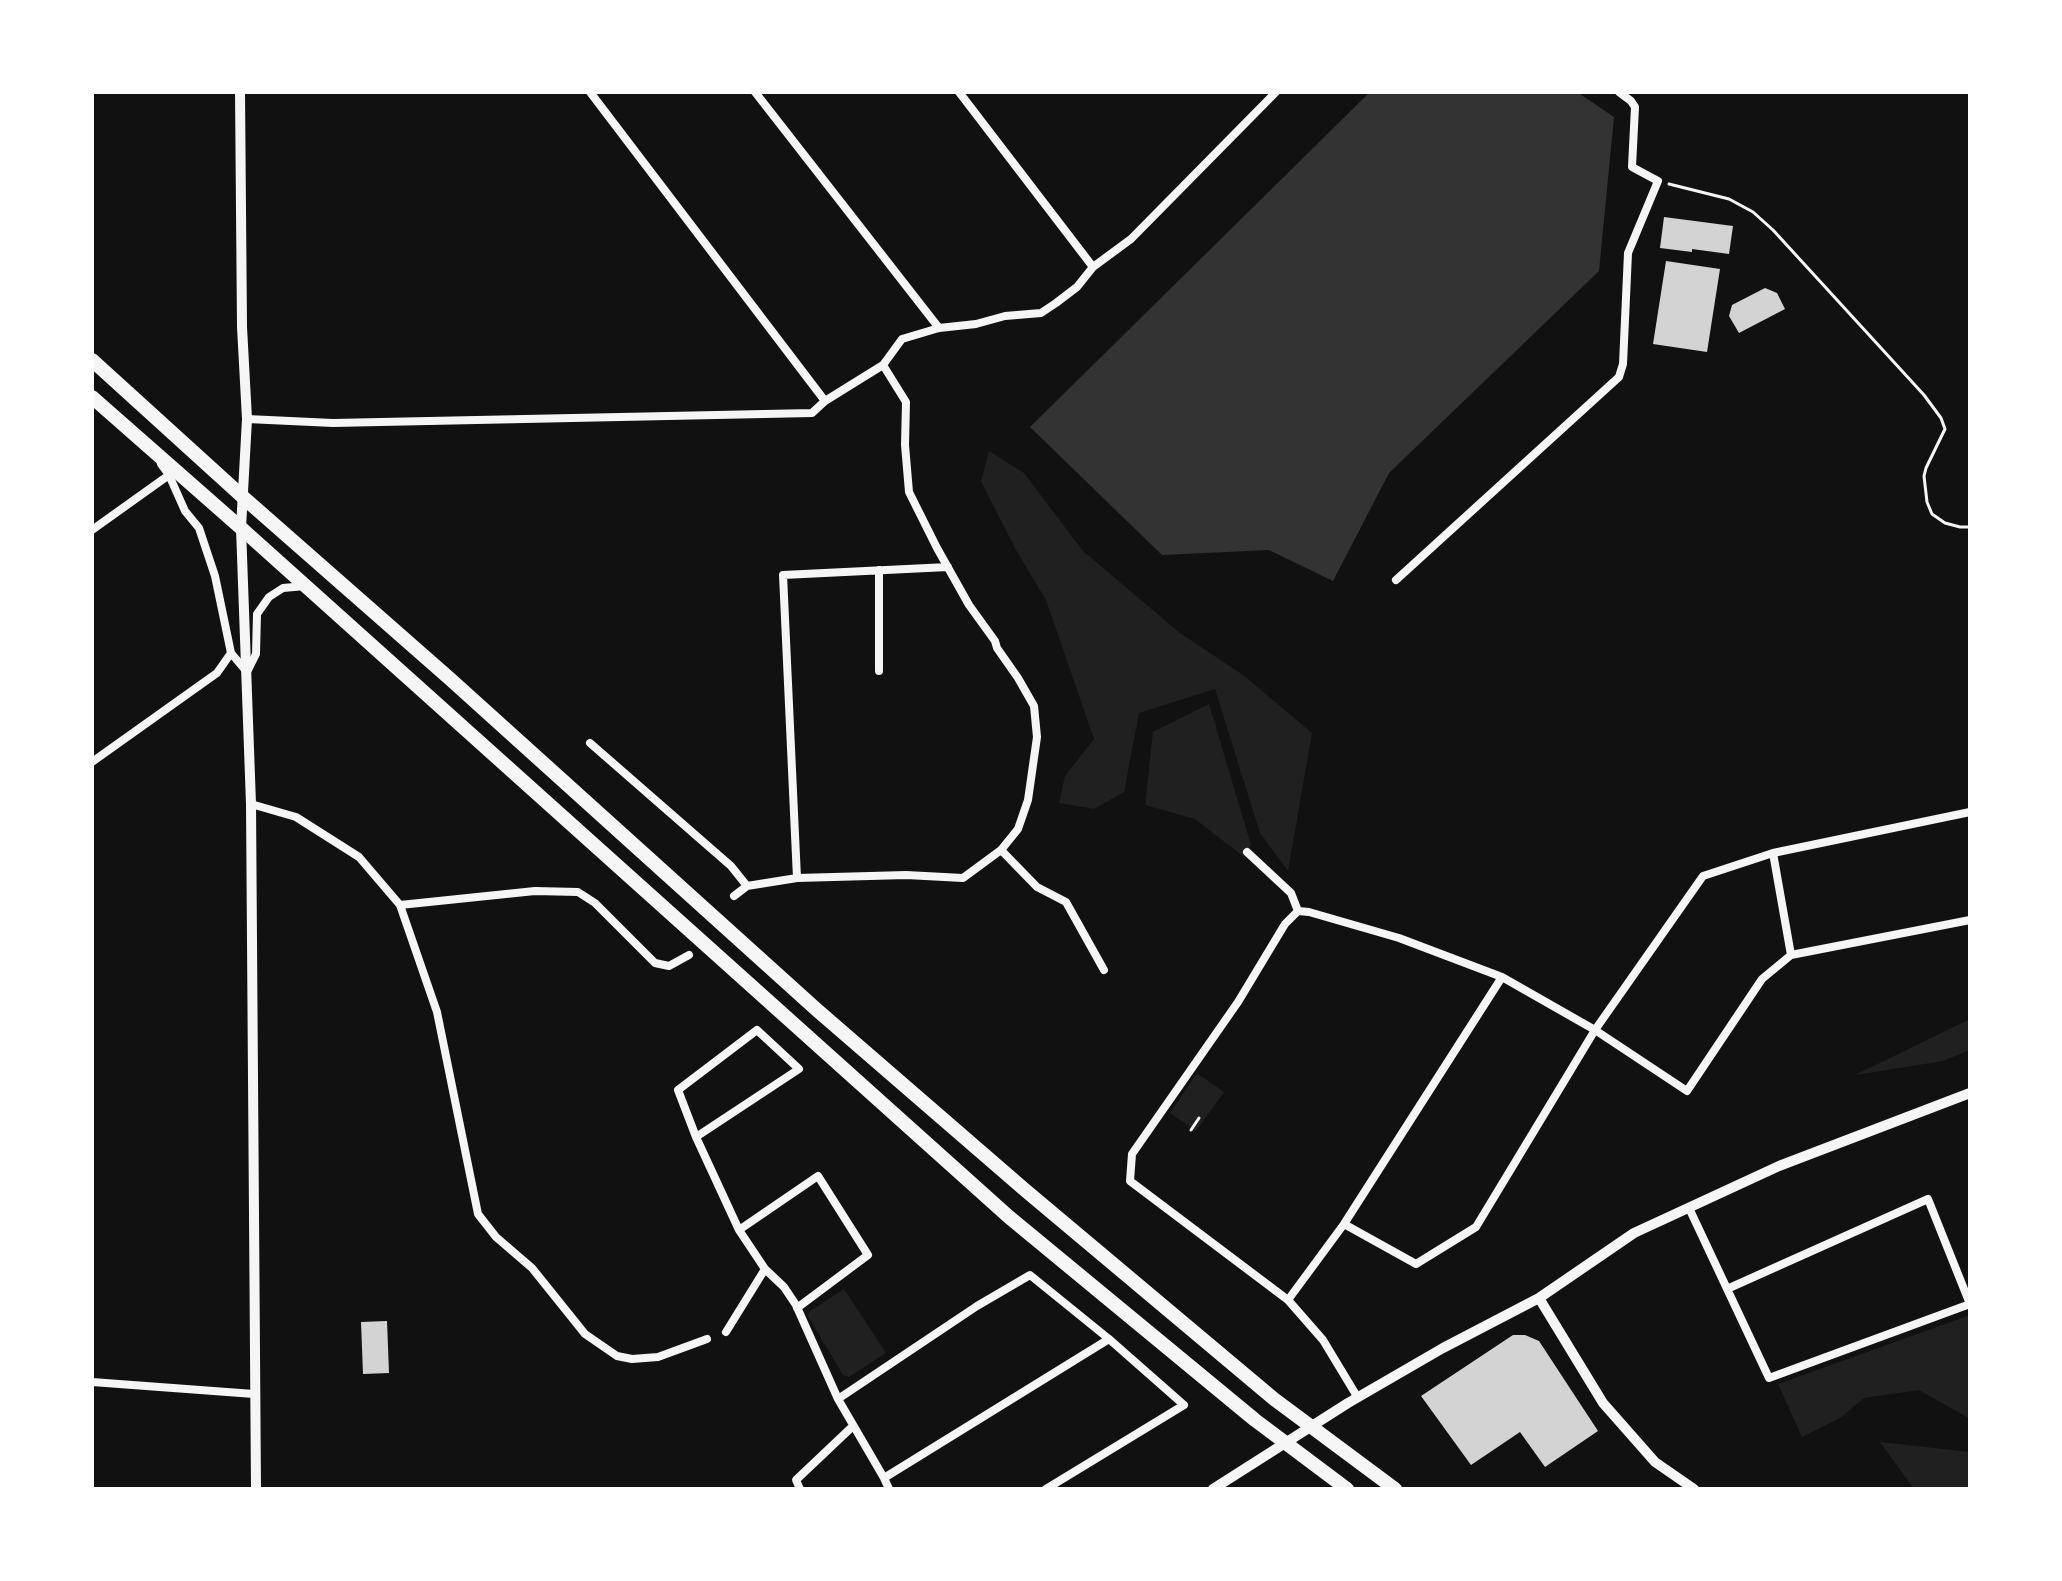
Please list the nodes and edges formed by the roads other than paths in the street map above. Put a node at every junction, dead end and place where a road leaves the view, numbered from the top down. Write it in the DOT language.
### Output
graph roads {
  1 [pos="240,92"];
  2 [pos="590,92"];
  3 [pos="755,92"];
  4 [pos="959,92"];
  5 [pos="1276,92"];
  6 [pos="1619,92"];
  7 [pos="1093,267"];
  8 [pos="939,328"];
  9 [pos="92,360"];
  10 [pos="883,365"];
  11 [pos="92,397"];
  12 [pos="825,401"];
  13 [pos="247,419"];
  14 [pos="151,450"];
  15 [pos="169,475"];
  16 [pos="244,498"];
  17 [pos="241,528"];
  18 [pos="92,530"];
  19 [pos="948,567"];
  20 [pos="879,570"];
  21 [pos="1396,580"];
  22 [pos="316,596"];
  23 [pos="231,653"];
  24 [pos="879,671"];
  25 [pos="247,672"];
  26 [pos="590,743"];
  27 [pos="92,762"];
  28 [pos="251,804"];
  29 [pos="1970,812"];
  30 [pos="1001,850"];
  31 [pos="1247,852"];
  32 [pos="1773,853"];
  33 [pos="797,878"];
  34 [pos="747,886"];
  35 [pos="734,896"];
  36 [pos="400,905"];
  37 [pos="1298,911"];
  38 [pos="1970,920"];
  39 [pos="689,955"];
  40 [pos="1791,955"];
  41 [pos="1104,970"];
  42 [pos="1502,977"];
  43 [pos="1595,1030"];
  44 [pos="1970,1093"];
  45 [pos="696,1137"];
  46 [pos="1689,1208"];
  47 [pos="1344,1224"];
  48 [pos="739,1230"];
  49 [pos="765,1269"];
  50 [pos="1727,1289"];
  51 [pos="1539,1298"];
  52 [pos="1288,1300"];
  53 [pos="797,1308"];
  54 [pos="726,1332"];
  55 [pos="707,1339"];
  56 [pos="1109,1339"];
  57 [pos="92,1382"];
  58 [pos="254,1394"];
  59 [pos="838,1399"];
  60 [pos="1353,1400"];
  61 [pos="853,1426"];
  62 [pos="884,1478"];
  63 [pos="256,1489"];
  64 [pos="800,1489"];
  65 [pos="889,1489"];
  66 [pos="1046,1489"];
  67 [pos="1213,1489"];
  68 [pos="1347,1489"];
  69 [pos="1395,1489"];
  70 [pos="1694,1489"];
  1 -- 13 [label="street"];
  2 -- 12 [label="street"];
  3 -- 8 [label="street"];
  4 -- 7 [label="street"];
  5 -- 7 [label="street"];
  6 -- 21 [label="street"];
  7 -- 8 [label="street"];
  8 -- 10 [label="street"];
  9 -- 16 [label="highway"];
  10 -- 12 [label="street"];
  10 -- 19 [label="street"];
  11 -- 14 [label="highway"];
  12 -- 13 [label="street"];
  13 -- 16 [label="street"];
  14 -- 15 [label="street"];
  14 -- 17 [label="highway"];
  15 -- 18 [label="street"];
  15 -- 23 [label="street"];
  16 -- 17 [label="street"];
  16 -- 69 [label="highway"];
  17 -- 22 [label="highway"];
  17 -- 25 [label="street"];
  19 -- 20 [label="street"];
  19 -- 30 [label="street"];
  20 -- 24 [label="street"];
  20 -- 33 [label="street"];
  22 -- 25 [label="street"];
  22 -- 68 [label="highway"];
  23 -- 25 [label="street"];
  23 -- 27 [label="street"];
  25 -- 28 [label="street"];
  26 -- 34 [label="street"];
  28 -- 36 [label="street"];
  28 -- 58 [label="street"];
  29 -- 32 [label="street"];
  30 -- 33 [label="street"];
  30 -- 41 [label="street"];
  31 -- 37 [label="street"];
  32 -- 40 [label="street"];
  32 -- 43 [label="street"];
  33 -- 34 [label="street"];
  34 -- 35 [label="street"];
  36 -- 39 [label="street"];
  36 -- 55 [label="street"];
  37 -- 42 [label="street"];
  37 -- 52 [label="street"];
  38 -- 40 [label="street"];
  40 -- 43 [label="street"];
  42 -- 43 [label="street"];
  42 -- 47 [label="street"];
  43 -- 47 [label="street"];
  44 -- 46 [label="street"];
  45 -- 45 [label="street"];
  45 -- 48 [label="street"];
  46 -- 50 [label="street"];
  46 -- 51 [label="street"];
  47 -- 52 [label="street"];
  48 -- 49 [label="street"];
  48 -- 53 [label="street"];
  49 -- 53 [label="street"];
  49 -- 54 [label="street"];
  50 -- 50 [label="street"];
  51 -- 60 [label="street"];
  51 -- 70 [label="street"];
  52 -- 60 [label="street"];
  53 -- 59 [label="street"];
  56 -- 59 [label="street"];
  56 -- 62 [label="street"];
  56 -- 66 [label="street"];
  57 -- 58 [label="street"];
  58 -- 63 [label="street"];
  59 -- 61 [label="street"];
  60 -- 67 [label="street"];
  61 -- 62 [label="street"];
  61 -- 64 [label="street"];
  62 -- 65 [label="street"];
}
